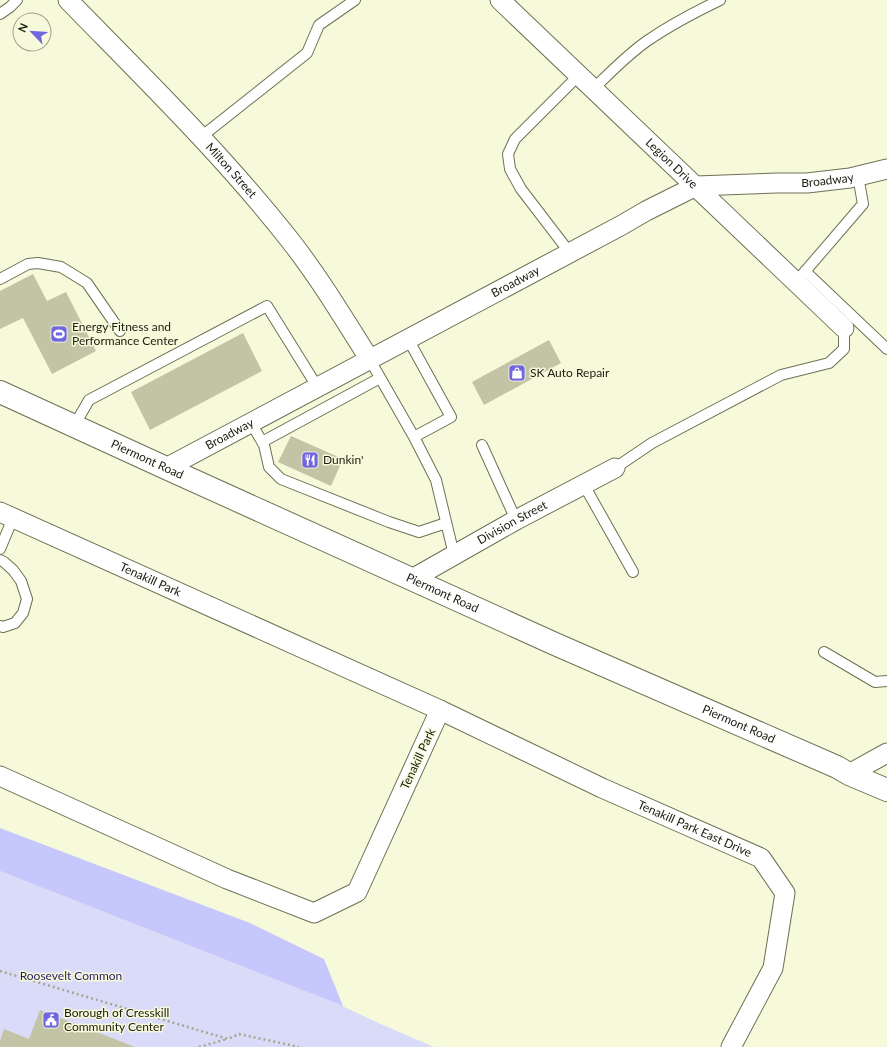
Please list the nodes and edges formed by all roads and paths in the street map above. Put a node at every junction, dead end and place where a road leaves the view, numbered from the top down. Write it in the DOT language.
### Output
graph roads {
  1 [pos="17,0"];
  2 [pos="68,0"];
  3 [pos="355,0"];
  4 [pos="500,0"];
  5 [pos="720,0"];
  6 [pos="0,14"];
  7 [pos="579,75"];
  8 [pos="593,89"];
  9 [pos="201,137"];
  10 [pos="887,169"];
  11 [pos="858,176"];
  12 [pos="696,186"];
  13 [pos="570,253"];
  14 [pos="800,277"];
  15 [pos="0,279"];
  16 [pos="844,328"];
  17 [pos="120,331"];
  18 [pos="408,339"];
  19 [pos="887,349"];
  20 [pos="370,360"];
  21 [pos="380,378"];
  22 [pos="318,388"];
  23 [pos="0,392"];
  24 [pos="251,423"];
  25 [pos="74,426"];
  26 [pos="414,437"];
  27 [pos="262,442"];
  28 [pos="482,445"];
  29 [pos="166,468"];
  30 [pos="615,468"];
  31 [pos="584,485"];
  32 [pos="7,515"];
  33 [pos="516,520"];
  34 [pos="446,523"];
  35 [pos="0,549"];
  36 [pos="454,555"];
  37 [pos="0,560"];
  38 [pos="633,572"];
  39 [pos="412,579"];
  40 [pos="0,626"];
  41 [pos="824,652"];
  42 [pos="887,681"];
  43 [pos="440,710"];
  44 [pos="887,753"];
  45 [pos="849,774"];
  46 [pos="0,776"];
  47 [pos="887,790"];
  48 [pos="0,971"];
  49 [pos="228,1039"];
  50 [pos="199,1047"];
  51 [pos="299,1047"];
  52 [pos="731,1047"];
  1 -- 6 [label="lane"];
  2 -- 9 [label="street, Milton Street"];
  3 -- 9 [label="lane"];
  4 -- 7 [label="street, Legion Drive"];
  5 -- 8 [label="lane"];
  7 -- 8 [label="street, Legion Drive"];
  7 -- 13 [label="lane"];
  8 -- 12 [label="street, Legion Drive"];
  9 -- 20 [label="street, Milton Street"];
  10 -- 11 [label="street, Broadway"];
  11 -- 12 [label="street, Broadway"];
  11 -- 14 [label="lane"];
  12 -- 13 [label="street, Broadway"];
  12 -- 14 [label="street, Legion Drive"];
  13 -- 18 [label="street, Broadway"];
  14 -- 16 [label="street, Legion Drive"];
  14 -- 19 [label="lane"];
  15 -- 17 [label="lane"];
  16 -- 30 [label="lane"];
  18 -- 20 [label="street, Broadway"];
  18 -- 26 [label="lane"];
  20 -- 21 [label="lane"];
  20 -- 22 [label="street, Broadway"];
  21 -- 26 [label="lane"];
  21 -- 27 [label="lane"];
  22 -- 24 [label="street, Broadway"];
  22 -- 25 [label="lane"];
  23 -- 25 [label="street, Piermont Road"];
  24 -- 27 [label="lane"];
  24 -- 29 [label="street, Broadway"];
  25 -- 29 [label="street, Piermont Road"];
  26 -- 34 [label="lane"];
  27 -- 34 [label="lane"];
  28 -- 33 [label="lane"];
  29 -- 39 [label="street, Piermont Road"];
  30 -- 31 [label="street, Division Street"];
  31 -- 33 [label="street, Division Street"];
  31 -- 38 [label="lane"];
  32 -- 35 [label="lane"];
  32 -- 43 [label="street, Tenakill Park"];
  33 -- 36 [label="street, Division Street"];
  34 -- 36 [label="lane"];
  36 -- 39 [label="street, Division Street"];
  37 -- 40 [label="lane"];
  39 -- 45 [label="street, Piermont Road"];
  41 -- 42 [label="lane"];
  43 -- 46 [label="street, Tenakill Park"];
  43 -- 52 [label="street, Tenakill Park East Drive"];
  44 -- 45 [label="street"];
  45 -- 47 [label="street, Piermont Road"];
  48 -- 49 [label="path"];
  49 -- 50 [label="path"];
  49 -- 51 [label="path"];
}
